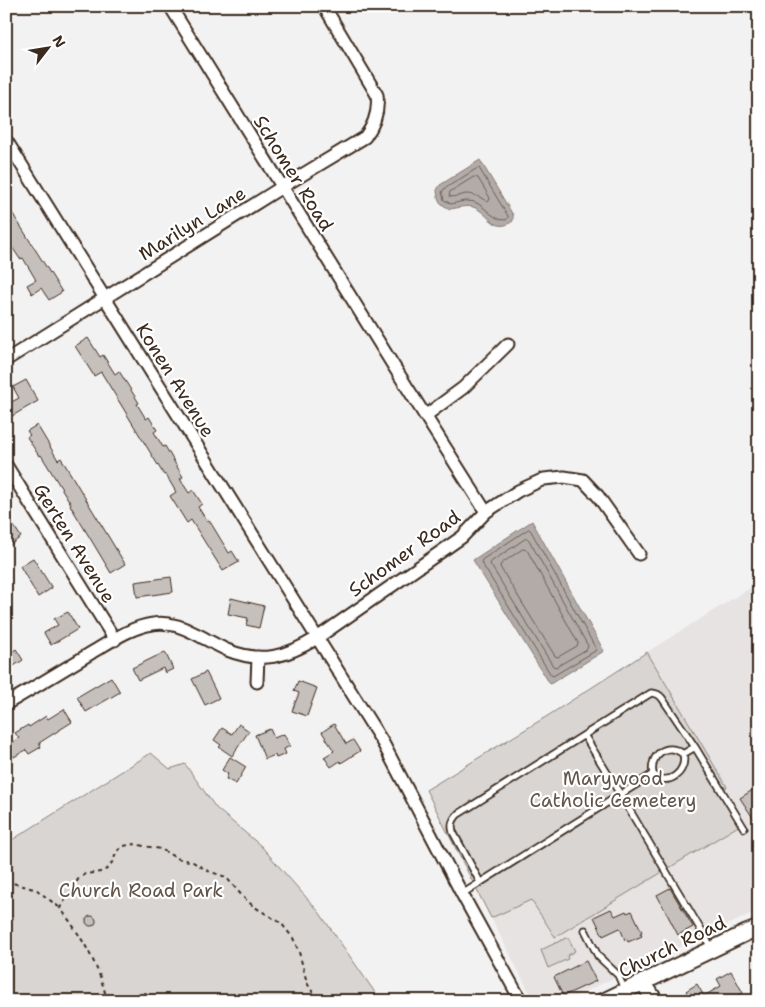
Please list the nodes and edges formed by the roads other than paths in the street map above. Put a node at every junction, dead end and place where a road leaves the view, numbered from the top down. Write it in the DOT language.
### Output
graph roads {
  1 [pos="170,6"];
  2 [pos="324,6"];
  3 [pos="6,140"];
  4 [pos="282,187"];
  5 [pos="105,298"];
  6 [pos="508,344"];
  7 [pos="6,360"];
  8 [pos="425,416"];
  9 [pos="6,466"];
  10 [pos="486,512"];
  11 [pos="639,554"];
  12 [pos="317,638"];
  13 [pos="114,640"];
  14 [pos="258,657"];
  15 [pos="257,682"];
  16 [pos="6,704"];
  17 [pos="584,735"];
  18 [pos="695,747"];
  19 [pos="683,754"];
  20 [pos="653,774"];
  21 [pos="620,794"];
  22 [pos="744,828"];
  23 [pos="480,882"];
  24 [pos="462,894"];
  25 [pos="759,928"];
  26 [pos="585,930"];
  27 [pos="713,950"];
  28 [pos="643,982"];
  29 [pos="625,991"];
  30 [pos="521,1001"];
  31 [pos="604,1001"];
  32 [pos="655,1001"];
  1 -- 4 [label="street, Schomer Road"];
  2 -- 4 [label="street, Marilyn Lane"];
  3 -- 5 [label="street, Konen Avenue"];
  4 -- 5 [label="street, Marilyn Lane"];
  4 -- 8 [label="street, Schomer Road"];
  5 -- 7 [label="street, Marilyn Lane"];
  5 -- 12 [label="street, Konen Avenue"];
  6 -- 8 [label="street"];
  8 -- 10 [label="street, Schomer Road"];
  9 -- 13 [label="street, Gerten Avenue"];
  10 -- 11 [label="street"];
  10 -- 12 [label="street, Schomer Road"];
  12 -- 14 [label="street, Schomer Road"];
  12 -- 24 [label="street"];
  13 -- 14 [label="street, Schomer Road"];
  13 -- 16 [label="street, Schomer Road"];
  14 -- 15 [label="street"];
  17 -- 18 [label="lane"];
  17 -- 21 [label="lane"];
  17 -- 23 [label="lane"];
  18 -- 19 [label="lane"];
  18 -- 22 [label="lane"];
  19 -- 20 [label="lane"];
  19 -- 20 [label="lane"];
  20 -- 21 [label="lane"];
  21 -- 23 [label="lane"];
  21 -- 27 [label="lane"];
  23 -- 24 [label="lane"];
  24 -- 30 [label="street"];
  25 -- 27 [label="street, Church Road"];
  26 -- 29 [label="lane"];
  27 -- 28 [label="street, Church Road"];
  28 -- 29 [label="street, Church Road"];
  28 -- 32 [label="street"];
  29 -- 31 [label="street, Church Road"];
}
